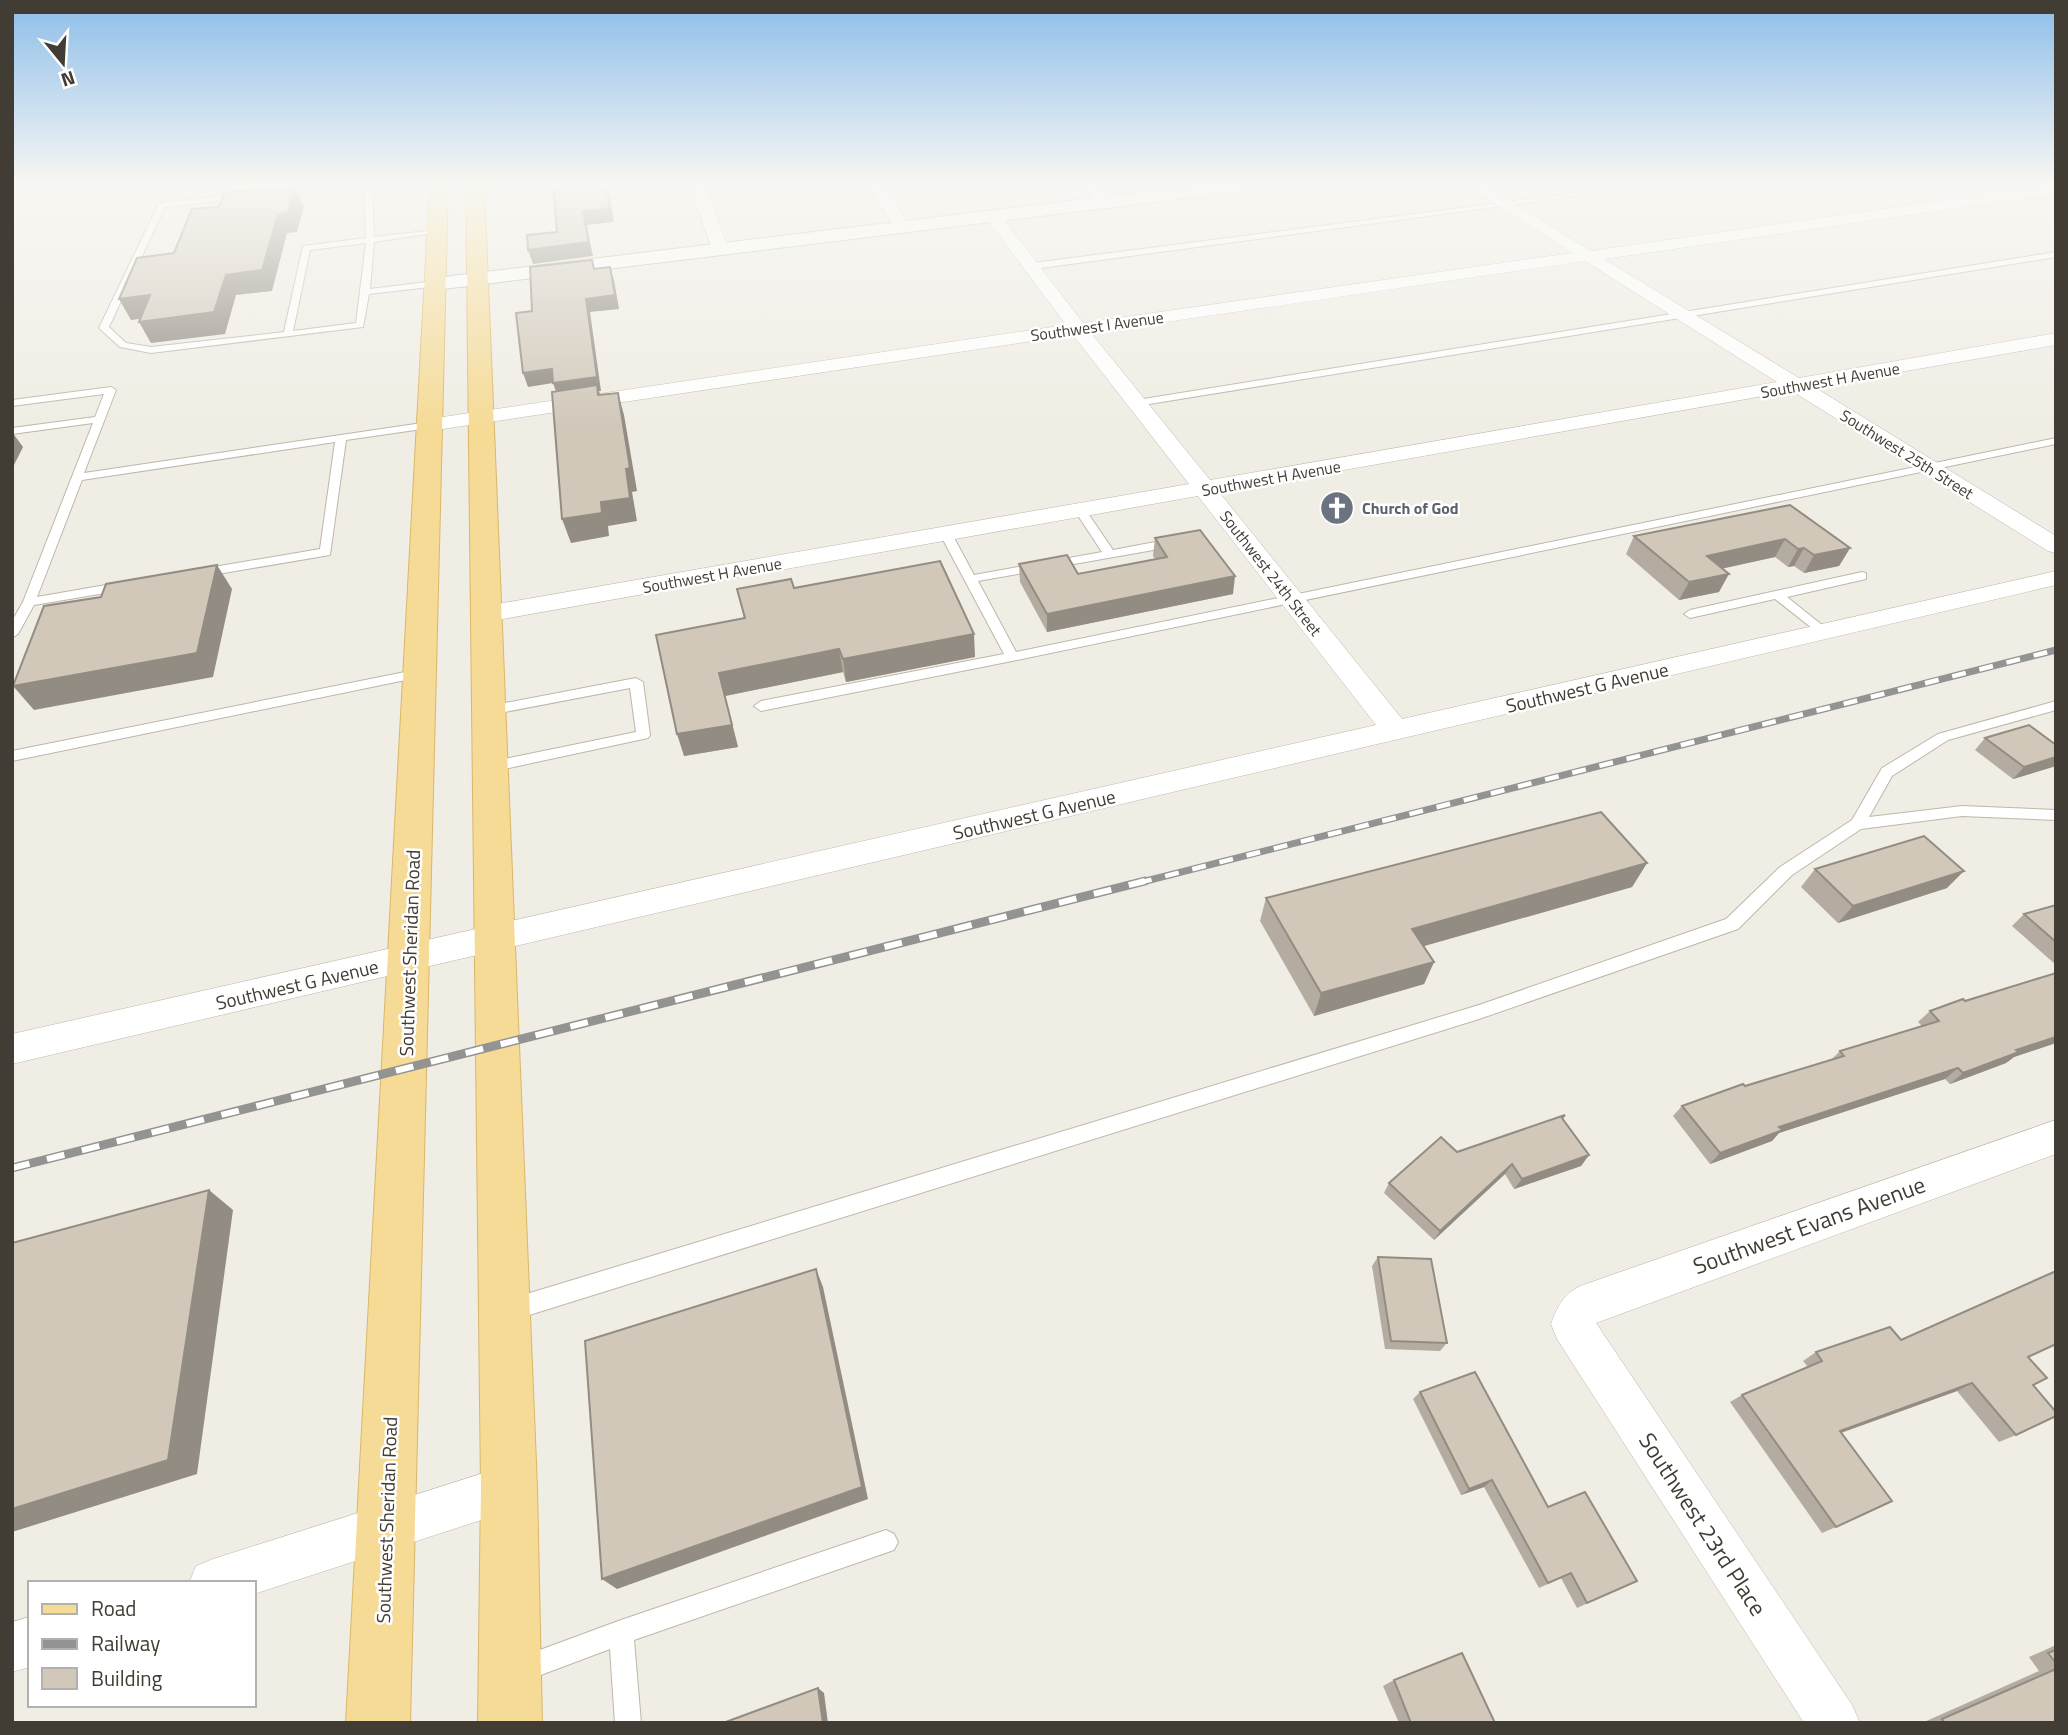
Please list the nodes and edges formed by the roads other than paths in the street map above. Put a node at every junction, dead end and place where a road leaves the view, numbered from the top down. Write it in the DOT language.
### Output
graph roads {
  1 [pos="134,265"];
  2 [pos="302,265"];
  3 [pos="368,265"];
  4 [pos="435,265"];
  5 [pos="477,265"];
  6 [pos="591,265"];
  7 [pos="1041,265"];
  8 [pos="1525,265"];
  9 [pos="1602,265"];
  10 [pos="1989,265"];
  11 [pos="1033,266"];
  12 [pos="477,279"];
  13 [pos="435,284"];
  14 [pos="365,292"];
  15 [pos="1683,315"];
  16 [pos="1078,329"];
  17 [pos="288,334"];
  18 [pos="2056,339"];
  19 [pos="1798,386"];
  20 [pos="12,403"];
  21 [pos="1137,403"];
  22 [pos="481,418"];
  23 [pos="100,419"];
  24 [pos="429,425"];
  25 [pos="12,431"];
  26 [pos="341,438"];
  27 [pos="2056,442"];
  28 [pos="1928,467"];
  29 [pos="77,477"];
  30 [pos="1205,489"];
  31 [pos="1081,511"];
  32 [pos="946,534"];
  33 [pos="1195,539"];
  34 [pos="2056,546"];
  35 [pos="1110,555"];
  36 [pos="191,575"];
  37 [pos="1862,576"];
  38 [pos="2056,578"];
  39 [pos="971,579"];
  40 [pos="137,583"];
  41 [pos="1777,595"];
  42 [pos="29,601"];
  43 [pos="1293,601"];
  44 [pos="486,614"];
  45 [pos="1690,614"];
  46 [pos="1822,632"];
  47 [pos="12,634"];
  48 [pos="1012,657"];
  49 [pos="420,673"];
  50 [pos="2056,705"];
  51 [pos="761,706"];
  52 [pos="489,710"];
  53 [pos="1396,731"];
  54 [pos="12,756"];
  55 [pos="490,766"];
  56 [pos="2056,815"];
  57 [pos="1857,824"];
  58 [pos="494,939"];
  59 [pos="408,958"];
  60 [pos="12,1049"];
  61 [pos="2056,1137"];
  62 [pos="504,1311"];
  63 [pos="1572,1324"];
  64 [pos="509,1488"];
  65 [pos="386,1527"];
  66 [pos="886,1542"];
  67 [pos="219,1581"];
  68 [pos="621,1632"];
  69 [pos="509,1674"];
  70 [pos="379,1723"];
  71 [pos="510,1723"];
  72 [pos="628,1723"];
  73 [pos="1834,1723"];
  1 -- 17 [label="lane"];
  2 -- 17 [label="lane"];
  3 -- 14 [label="lane"];
  4 -- 13 [label="main road, Southwest Sheridan Road"];
  5 -- 12 [label="main road"];
  6 -- 12 [label="street"];
  7 -- 11 [label="lane"];
  8 -- 16 [label="street, Southwest I Avenue"];
  9 -- 15 [label="street, Southwest 25th Street"];
  10 -- 15 [label="lane"];
  11 -- 16 [label="street, Southwest 24th Street"];
  12 -- 13 [label="street"];
  12 -- 22 [label="main road"];
  13 -- 14 [label="lane"];
  13 -- 24 [label="main road, Southwest Sheridan Road"];
  14 -- 17 [label="lane"];
  15 -- 19 [label="street, Southwest 25th Street"];
  15 -- 21 [label="lane"];
  16 -- 21 [label="street, Southwest 24th Street"];
  16 -- 22 [label="street, Southwest I Avenue"];
  18 -- 19 [label="street, Southwest H Avenue"];
  19 -- 28 [label="street, Southwest 25th Street"];
  19 -- 30 [label="street, Southwest H Avenue"];
  20 -- 23 [label="lane"];
  21 -- 30 [label="street, Southwest 24th Street"];
  22 -- 24 [label="street, Southwest I Avenue"];
  22 -- 44 [label="main road"];
  23 -- 25 [label="lane"];
  23 -- 29 [label="lane"];
  24 -- 26 [label="lane"];
  24 -- 49 [label="main road, Southwest Sheridan Road"];
  26 -- 29 [label="lane"];
  26 -- 36 [label="lane"];
  27 -- 28 [label="lane"];
  28 -- 34 [label="street, Southwest 25th Street"];
  28 -- 43 [label="lane"];
  29 -- 42 [label="lane"];
  30 -- 31 [label="street, Southwest H Avenue"];
  30 -- 43 [label="street, Southwest 24th Street"];
  31 -- 32 [label="street, Southwest H Avenue"];
  31 -- 35 [label="lane"];
  32 -- 39 [label="lane"];
  32 -- 44 [label="street, Southwest H Avenue"];
  33 -- 35 [label="lane"];
  35 -- 39 [label="lane"];
  37 -- 41 [label="lane"];
  38 -- 46 [label="street, Southwest G Avenue"];
  39 -- 48 [label="lane"];
  40 -- 42 [label="lane"];
  41 -- 45 [label="lane"];
  41 -- 46 [label="lane"];
  42 -- 47 [label="lane"];
  43 -- 48 [label="lane"];
  43 -- 53 [label="street, Southwest 24th Street"];
  44 -- 52 [label="main road"];
  46 -- 53 [label="street, Southwest G Avenue"];
  48 -- 51 [label="lane"];
  49 -- 54 [label="lane"];
  49 -- 59 [label="main road, Southwest Sheridan Road"];
  50 -- 57 [label="lane"];
  52 -- 55 [label="main road"];
  52 -- 55 [label="lane"];
  53 -- 58 [label="street, Southwest G Avenue"];
  55 -- 58 [label="main road"];
  56 -- 57 [label="lane"];
  57 -- 62 [label="lane"];
  58 -- 59 [label="street, Southwest G Avenue"];
  58 -- 62 [label="main road"];
  59 -- 60 [label="street, Southwest G Avenue"];
  59 -- 65 [label="main road, Southwest Sheridan Road"];
  61 -- 63 [label="street, Southwest Evans Avenue"];
  62 -- 64 [label="main road"];
  63 -- 73 [label="street, Southwest 23rd Place"];
  64 -- 65 [label="street"];
  64 -- 69 [label="main road"];
  65 -- 67 [label="street"];
  65 -- 70 [label="main road, Southwest Sheridan Road"];
  66 -- 68 [label="lane"];
  68 -- 69 [label="lane"];
  68 -- 72 [label="lane"];
  69 -- 71 [label="main road"];
}
